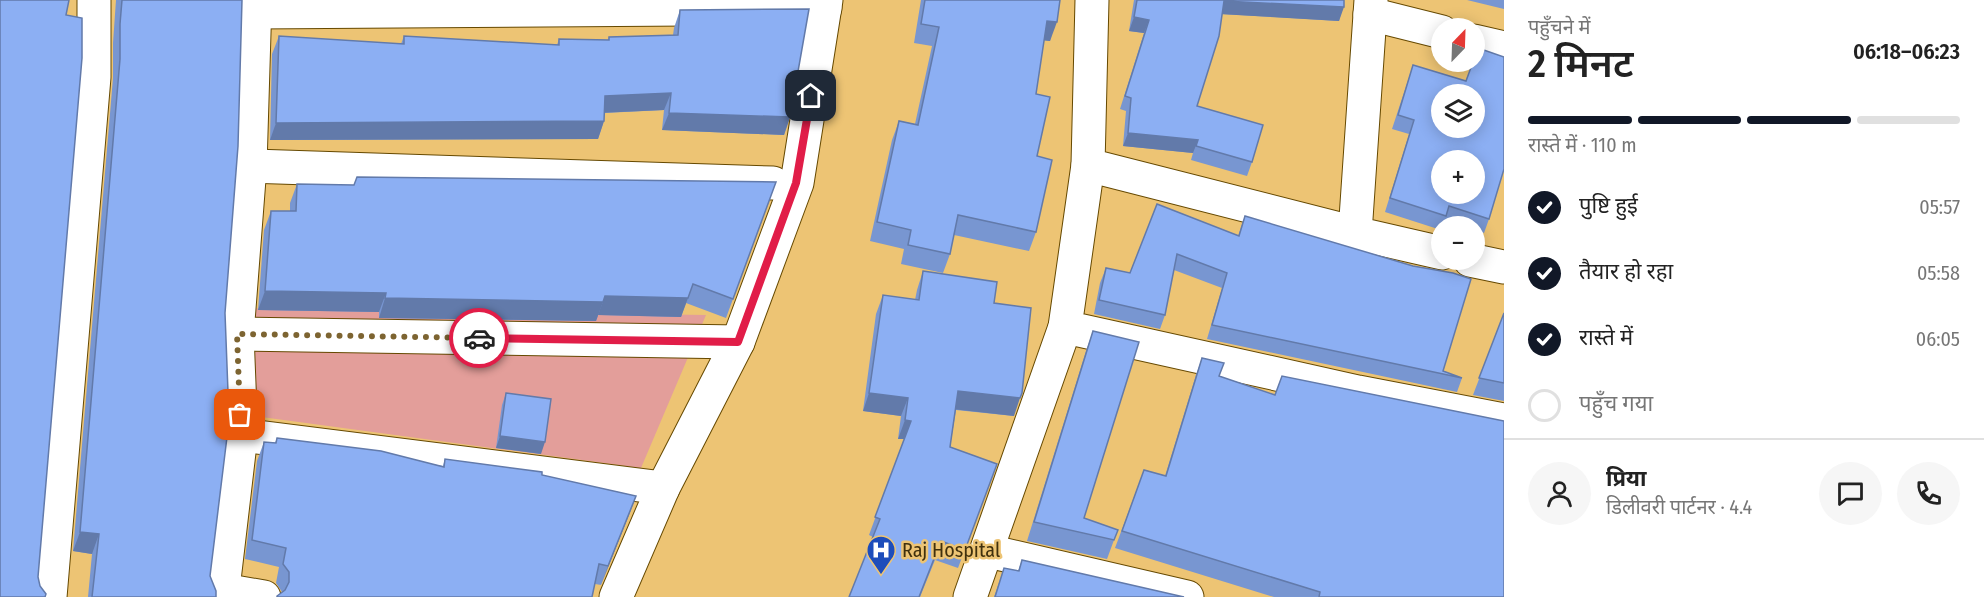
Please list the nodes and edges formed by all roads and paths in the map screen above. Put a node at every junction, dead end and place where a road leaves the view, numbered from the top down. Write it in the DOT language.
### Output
graph roads {
  1 [pos="94,0"];
  2 [pos="1092,0"];
  3 [pos="826,4"];
  4 [pos="255,6"];
  5 [pos="1370,7"];
  6 [pos="1431,28"];
  7 [pos="1485,43"];
  8 [pos="1504,48"];
  9 [pos="1088,165"];
  10 [pos="250,166"];
  11 [pos="796,183"];
  12 [pos="1355,233"];
  13 [pos="1431,250"];
  14 [pos="1485,263"];
  15 [pos="1504,267"];
  16 [pos="1065,327"];
  17 [pos="237,334"];
  18 [pos="738,342"];
  19 [pos="1504,420"];
  20 [pos="241,435"];
  21 [pos="663,488"];
  22 [pos="988,551"];
  23 [pos="223,594"];
  24 [pos="50,597"];
  25 [pos="264,597"];
  26 [pos="616,597"];
  27 [pos="970,597"];
  28 [pos="1186,597"];
  1 -- 24 [label="street"];
  2 -- 9 [label="street"];
  3 -- 4 [label="street"];
  3 -- 11 [label="street"];
  4 -- 10 [label="street"];
  5 -- 6 [label="street"];
  5 -- 12 [label="street"];
  7 -- 8 [label="street"];
  9 -- 12 [label="street"];
  9 -- 16 [label="street"];
  10 -- 11 [label="street"];
  10 -- 17 [label="street"];
  11 -- 18 [label="street"];
  12 -- 13 [label="street"];
  14 -- 15 [label="street"];
  16 -- 19 [label="street"];
  16 -- 22 [label="street"];
  17 -- 18 [label="street"];
  17 -- 20 [label="street"];
  18 -- 21 [label="street"];
  20 -- 21 [label="street"];
  20 -- 23 [label="street"];
  21 -- 26 [label="street"];
  22 -- 27 [label="street"];
  22 -- 28 [label="street"];
  23 -- 25 [label="street"];
}
